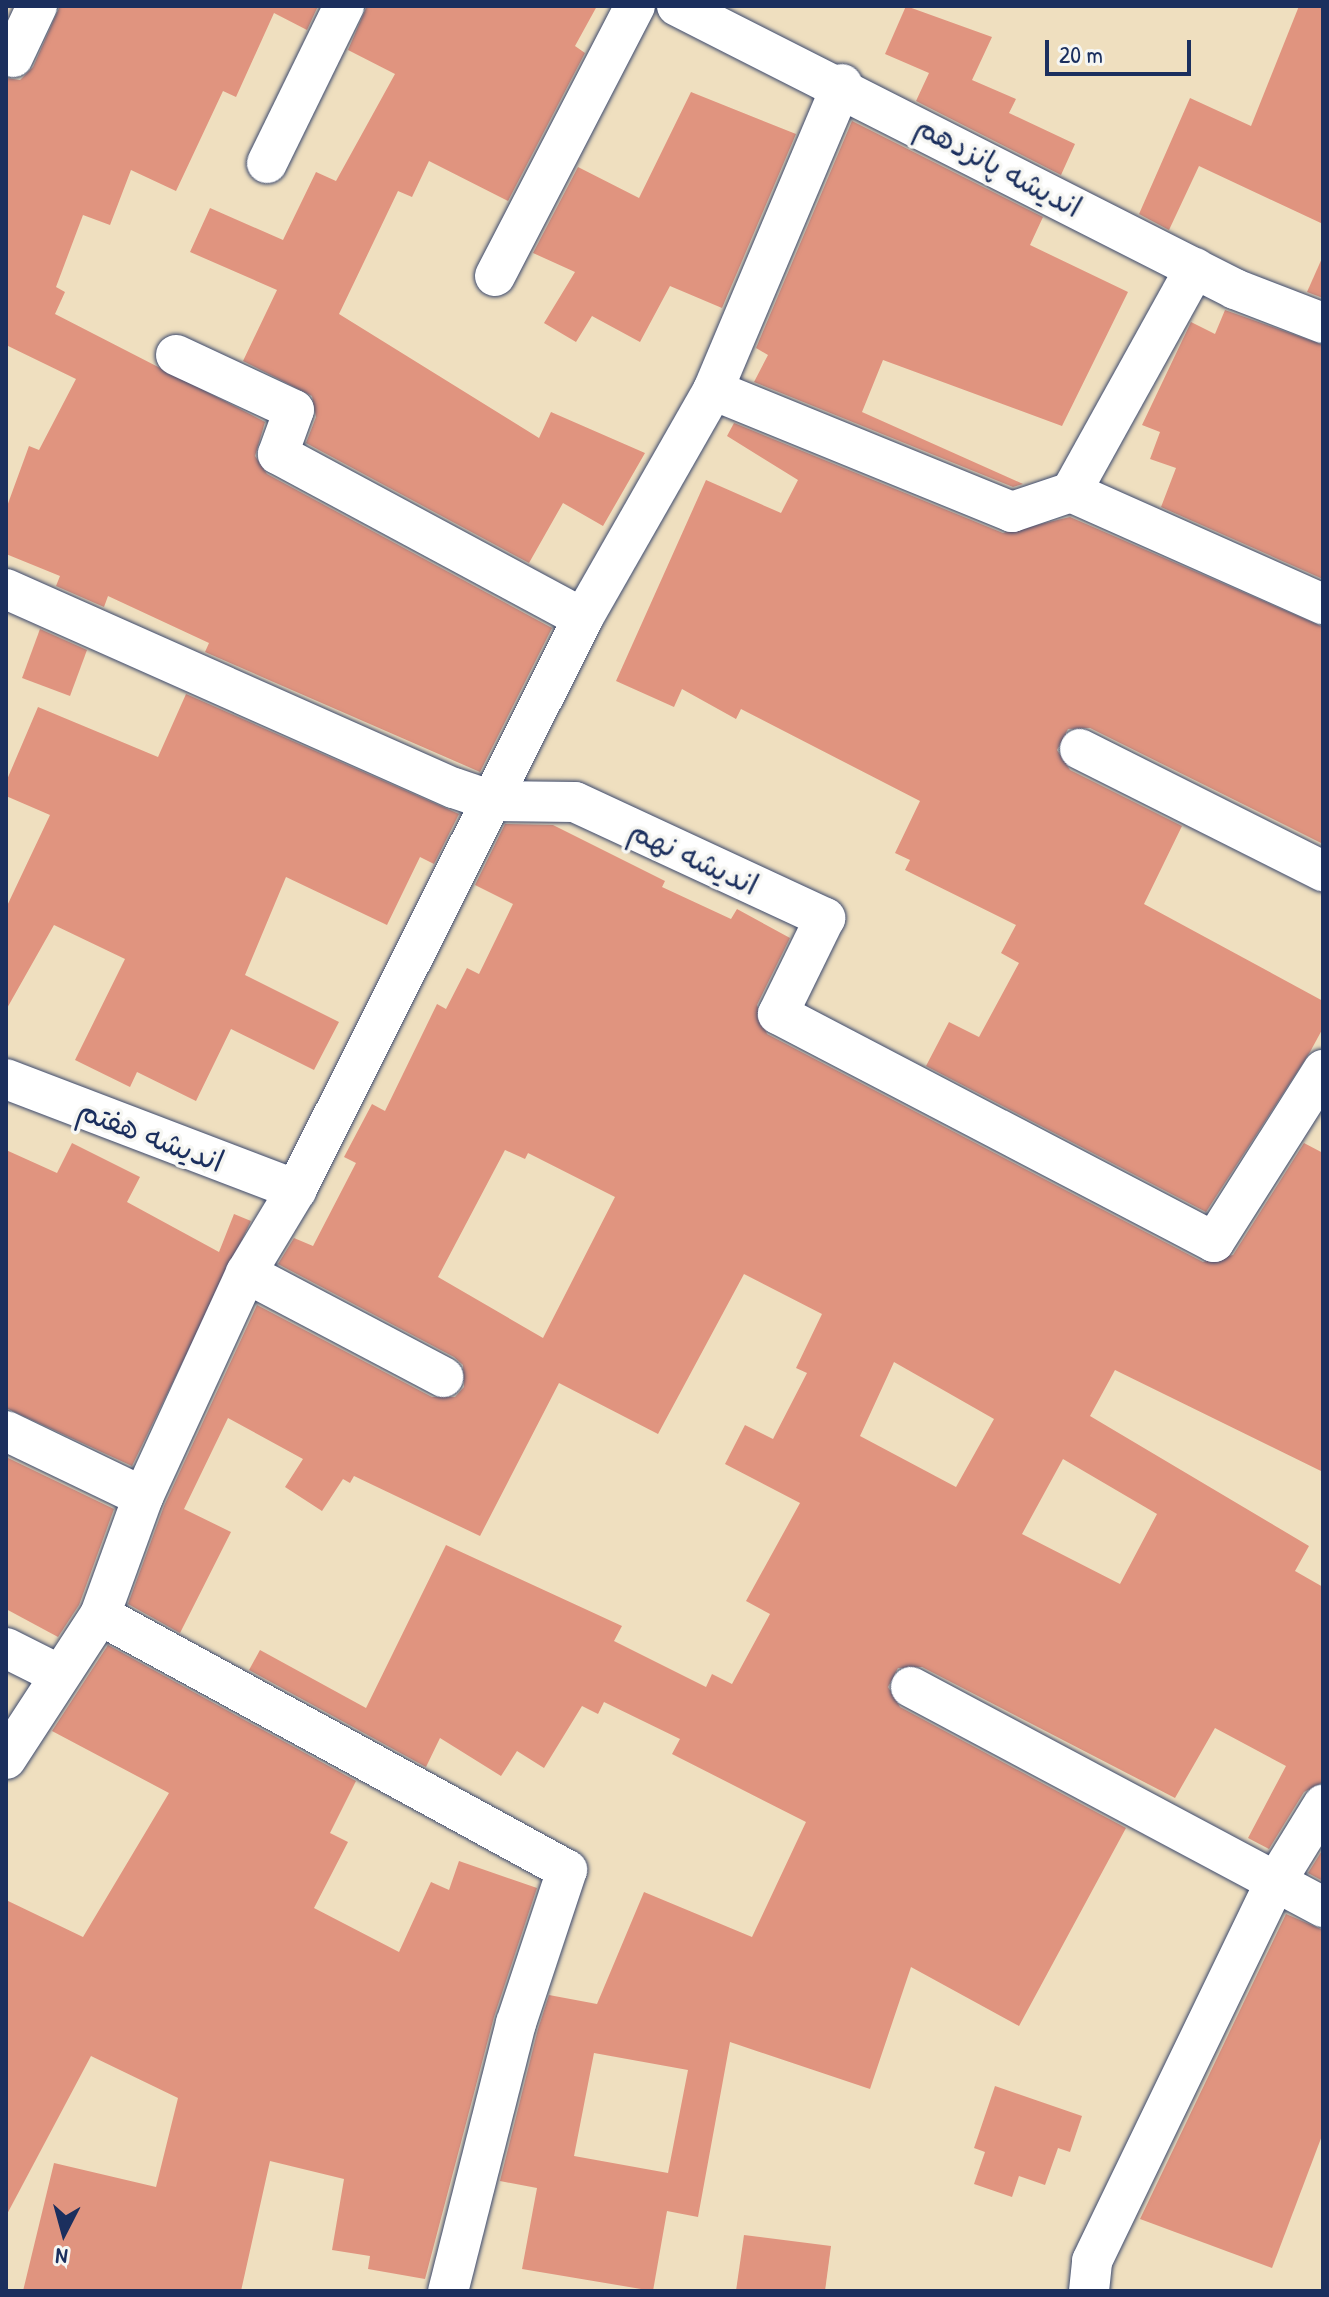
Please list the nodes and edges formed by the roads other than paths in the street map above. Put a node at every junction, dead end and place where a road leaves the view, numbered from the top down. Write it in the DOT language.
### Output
graph roads {
  1 [pos="37,6"];
  2 [pos="344,6"];
  3 [pos="635,6"];
  4 [pos="677,6"];
  5 [pos="13,57"];
  6 [pos="842,84"];
  7 [pos="267,163"];
  8 [pos="1195,268"];
  9 [pos="495,276"];
  10 [pos="1323,323"];
  11 [pos="176,355"];
  12 [pos="713,390"];
  13 [pos="1071,492"];
  14 [pos="9,596"];
  15 [pos="1323,604"];
  16 [pos="583,618"];
  17 [pos="1080,749"];
  18 [pos="492,801"];
  19 [pos="1323,871"];
  20 [pos="1323,1070"];
  21 [pos="6,1079"];
  22 [pos="296,1190"];
  23 [pos="246,1273"];
  24 [pos="443,1377"];
  25 [pos="6,1431"];
  26 [pos="143,1497"];
  27 [pos="100,1615"];
  28 [pos="6,1648"];
  29 [pos="60,1675"];
  30 [pos="911,1687"];
  31 [pos="6,1759"];
  32 [pos="1323,1805"];
  33 [pos="1275,1883"];
  34 [pos="1323,1907"];
  35 [pos="448,2291"];
  36 [pos="1089,2291"];
  1 -- 5 [label="street"];
  2 -- 7 [label="street"];
  3 -- 9 [label="street"];
  4 -- 6 [label="street, اندیشه پانزدهم"];
  6 -- 8 [label="street, اندیشه پانزدهم"];
  6 -- 12 [label="street"];
  8 -- 10 [label="street, اندیشه پانزدهم"];
  8 -- 13 [label="street"];
  11 -- 16 [label="street"];
  12 -- 13 [label="street"];
  12 -- 16 [label="street"];
  13 -- 15 [label="street"];
  14 -- 18 [label="street, اندیشه نهم"];
  16 -- 18 [label="street"];
  17 -- 19 [label="street"];
  18 -- 20 [label="street, اندیشه نهم"];
  18 -- 22 [label="street"];
  21 -- 22 [label="street, اندیشه هفتم"];
  22 -- 23 [label="street"];
  23 -- 24 [label="street"];
  23 -- 26 [label="street"];
  25 -- 26 [label="street"];
  26 -- 27 [label="street"];
  27 -- 29 [label="street"];
  27 -- 35 [label="street"];
  28 -- 29 [label="street"];
  29 -- 31 [label="street"];
  30 -- 33 [label="street"];
  32 -- 33 [label="street"];
  33 -- 34 [label="street"];
  33 -- 36 [label="street"];
}
